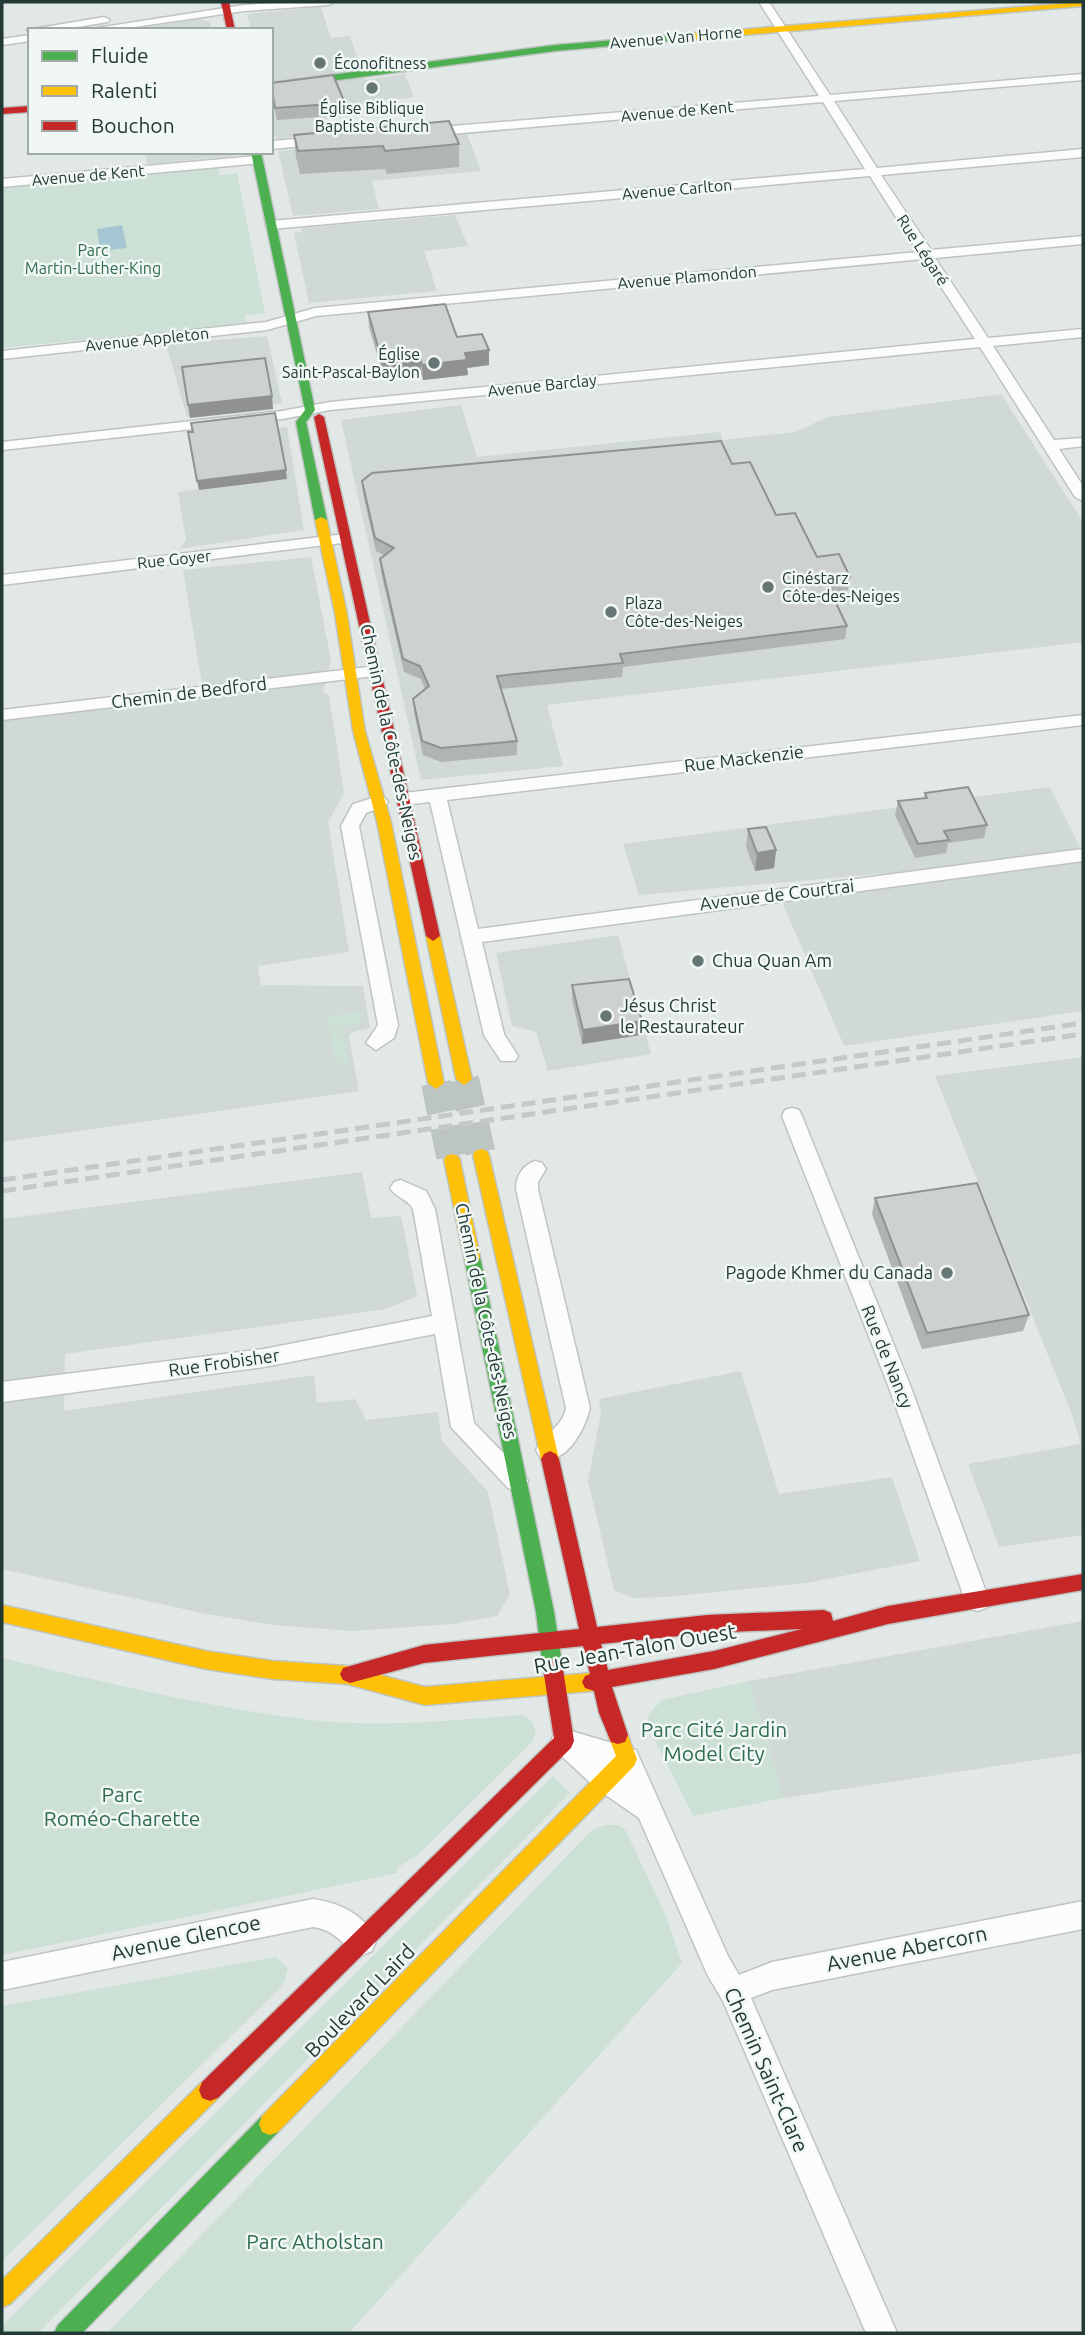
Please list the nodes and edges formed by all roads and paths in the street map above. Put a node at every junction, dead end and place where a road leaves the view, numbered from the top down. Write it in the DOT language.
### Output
graph roads {
  1 [pos="262,2"];
  2 [pos="329,2"];
  3 [pos="764,2"];
  4 [pos="1083,4"];
  5 [pos="226,6"];
  6 [pos="47,28"];
  7 [pos="100,28"];
  8 [pos="231,28"];
  9 [pos="782,28"];
  10 [pos="28,30"];
  11 [pos="2,34"];
  12 [pos="28,38"];
  13 [pos="2,41"];
  14 [pos="1083,77"];
  15 [pos="273,86"];
  16 [pos="827,99"];
  17 [pos="28,109"];
  18 [pos="2,111"];
  19 [pos="413,133"];
  20 [pos="336,140"];
  21 [pos="273,145"];
  22 [pos="1083,153"];
  23 [pos="256,156"];
  24 [pos="873,172"];
  25 [pos="2,183"];
  26 [pos="271,225"];
  27 [pos="1083,240"];
  28 [pos="927,255"];
  29 [pos="292,318"];
  30 [pos="1083,333"];
  31 [pos="982,341"];
  32 [pos="2,355"];
  33 [pos="310,410"];
  34 [pos="1083,442"];
  35 [pos="1051,445"];
  36 [pos="2,446"];
  37 [pos="1083,497"];
  38 [pos="347,539"];
  39 [pos="326,542"];
  40 [pos="2,580"];
  41 [pos="376,671"];
  42 [pos="350,674"];
  43 [pos="2,715"];
  44 [pos="1083,720"];
  45 [pos="437,795"];
  46 [pos="404,799"];
  47 [pos="379,802"];
  48 [pos="1083,855"];
  49 [pos="472,937"];
  50 [pos="376,1043"];
  51 [pos="508,1056"];
  52 [pos="464,1079"];
  53 [pos="436,1083"];
  54 [pos="792,1116"];
  55 [pos="481,1155"];
  56 [pos="452,1160"];
  57 [pos="535,1169"];
  58 [pos="401,1188"];
  59 [pos="444,1323"];
  60 [pos="2,1392"];
  61 [pos="548,1450"];
  62 [pos="518,1483"];
  63 [pos="1083,1582"];
  64 [pos="977,1600"];
  65 [pos="2,1613"];
  66 [pos="888,1615"];
  67 [pos="590,1636"];
  68 [pos="549,1641"];
  69 [pos="347,1675"];
  70 [pos="601,1681"];
  71 [pos="556,1686"];
  72 [pos="564,1741"];
  73 [pos="627,1759"];
  74 [pos="606,1780"];
  75 [pos="648,1808"];
  76 [pos="1083,1915"];
  77 [pos="362,1941"];
  78 [pos="2,1976"];
  79 [pos="733,1991"];
  80 [pos="2,2295"];
  81 [pos="66,2333"];
  82 [pos="882,2333"];
  1 -- 5 [label="street"];
  2 -- 5 [label="street"];
  3 -- 9 [label="street, Rue Légaré"];
  4 -- 9 [label="main road, Avenue Van Horne"];
  5 -- 6 [label="street"];
  5 -- 7 [label="street"];
  5 -- 8 [label="main road"];
  9 -- 15 [label="main road, Avenue Van Horne"];
  9 -- 16 [label="street, Rue Légaré"];
  10 -- 11 [label="street"];
  12 -- 13 [label="street"];
  14 -- 16 [label="street, Avenue de Kent"];
  16 -- 19 [label="street, Avenue de Kent"];
  16 -- 24 [label="street, Rue Légaré"];
  17 -- 18 [label="main road"];
  20 -- 21 [label="street"];
  22 -- 24 [label="street, Avenue Carlton"];
  23 -- 25 [label="street, Avenue de Kent"];
  23 -- 26 [label="main road, Chemin de la Côte-des-Neiges"];
  24 -- 26 [label="street, Avenue Carlton"];
  24 -- 28 [label="street, Rue Légaré"];
  26 -- 29 [label="main road, Chemin de la Côte-des-Neiges"];
  27 -- 28 [label="street, Avenue Plamondon"];
  28 -- 29 [label="street, Avenue Plamondon"];
  28 -- 31 [label="street, Rue Légaré"];
  29 -- 32 [label="street, Avenue Appleton"];
  29 -- 33 [label="main road, Chemin de la Côte-des-Neiges"];
  30 -- 31 [label="street, Avenue Barclay"];
  31 -- 33 [label="street, Avenue Barclay"];
  31 -- 35 [label="street, Rue Légaré"];
  33 -- 36 [label="street, Avenue Barclay"];
  33 -- 38 [label="main road, Chemin de la Côte-des-Neiges"];
  33 -- 39 [label="main road, Chemin de la Côte-des-Neiges"];
  34 -- 35 [label="street"];
  35 -- 37 [label="street, Rue Légaré"];
  38 -- 39 [label="street, Rue Goyer"];
  38 -- 41 [label="main road, Chemin de la Côte-des-Neiges"];
  39 -- 40 [label="street, Rue Goyer"];
  39 -- 42 [label="main road, Chemin de la Côte-des-Neiges"];
  41 -- 42 [label="street, Chemin de Bedford"];
  41 -- 46 [label="main road, Chemin de la Côte-des-Neiges"];
  42 -- 43 [label="street, Chemin de Bedford"];
  42 -- 47 [label="main road, Chemin de la Côte-des-Neiges"];
  44 -- 45 [label="street, Rue Mackenzie"];
  45 -- 46 [label="street, Rue Mackenzie"];
  45 -- 49 [label="street, Chemin de la Côte-des-Neiges"];
  46 -- 52 [label="main road, Chemin de la Côte-des-Neiges"];
  47 -- 50 [label="street, Chemin de la Côte-des-Neiges"];
  47 -- 53 [label="main road, Chemin de la Côte-des-Neiges"];
  48 -- 49 [label="street, Avenue de Courtrai"];
  49 -- 51 [label="street, Chemin de la Côte-des-Neiges"];
  54 -- 64 [label="street, Rue de Nancy"];
  55 -- 61 [label="main road, Chemin de la Côte-des-Neiges"];
  56 -- 62 [label="main road, Chemin de la Côte-des-Neiges"];
  57 -- 61 [label="street"];
  58 -- 59 [label="street, Chemin de la Côte-des-Neiges"];
  59 -- 60 [label="street, Rue Frobisher"];
  59 -- 62 [label="street, Chemin de la Côte-des-Neiges"];
  61 -- 67 [label="main road, Chemin de la Côte-des-Neiges"];
  62 -- 68 [label="main road, Chemin de la Côte-des-Neiges"];
  63 -- 64 [label="main road, Rue Jean-Talon Ouest"];
  64 -- 66 [label="main road, Rue Jean-Talon Ouest"];
  65 -- 69 [label="main road, Rue Jean-Talon Ouest"];
  66 -- 67 [label="main road, Rue Jean-Talon Ouest"];
  66 -- 70 [label="main road, Rue Jean-Talon Ouest"];
  67 -- 68 [label="main road, Rue Jean-Talon Ouest"];
  67 -- 70 [label="main road, Chemin de la Côte-des-Neiges"];
  68 -- 69 [label="main road, Rue Jean-Talon Ouest"];
  68 -- 71 [label="main road, Chemin de la Côte-des-Neiges"];
  69 -- 71 [label="main road, Rue Jean-Talon Ouest"];
  70 -- 71 [label="main road, Rue Jean-Talon Ouest"];
  70 -- 73 [label="main road"];
  71 -- 72 [label="main road, Chemin de la Côte-des-Neiges"];
  72 -- 73 [label="street"];
  72 -- 74 [label="street"];
  72 -- 77 [label="main road"];
  73 -- 74 [label="main road, Boulevard Laird"];
  73 -- 75 [label="street, Chemin Saint-Clare"];
  74 -- 75 [label="street"];
  74 -- 81 [label="main road, Boulevard Laird"];
  75 -- 79 [label="street, Chemin Saint-Clare"];
  76 -- 79 [label="street, Avenue Abercorn"];
  77 -- 78 [label="street, Avenue Glencoe"];
  77 -- 80 [label="main road"];
  79 -- 82 [label="street, Chemin Saint-Clare"];
}
